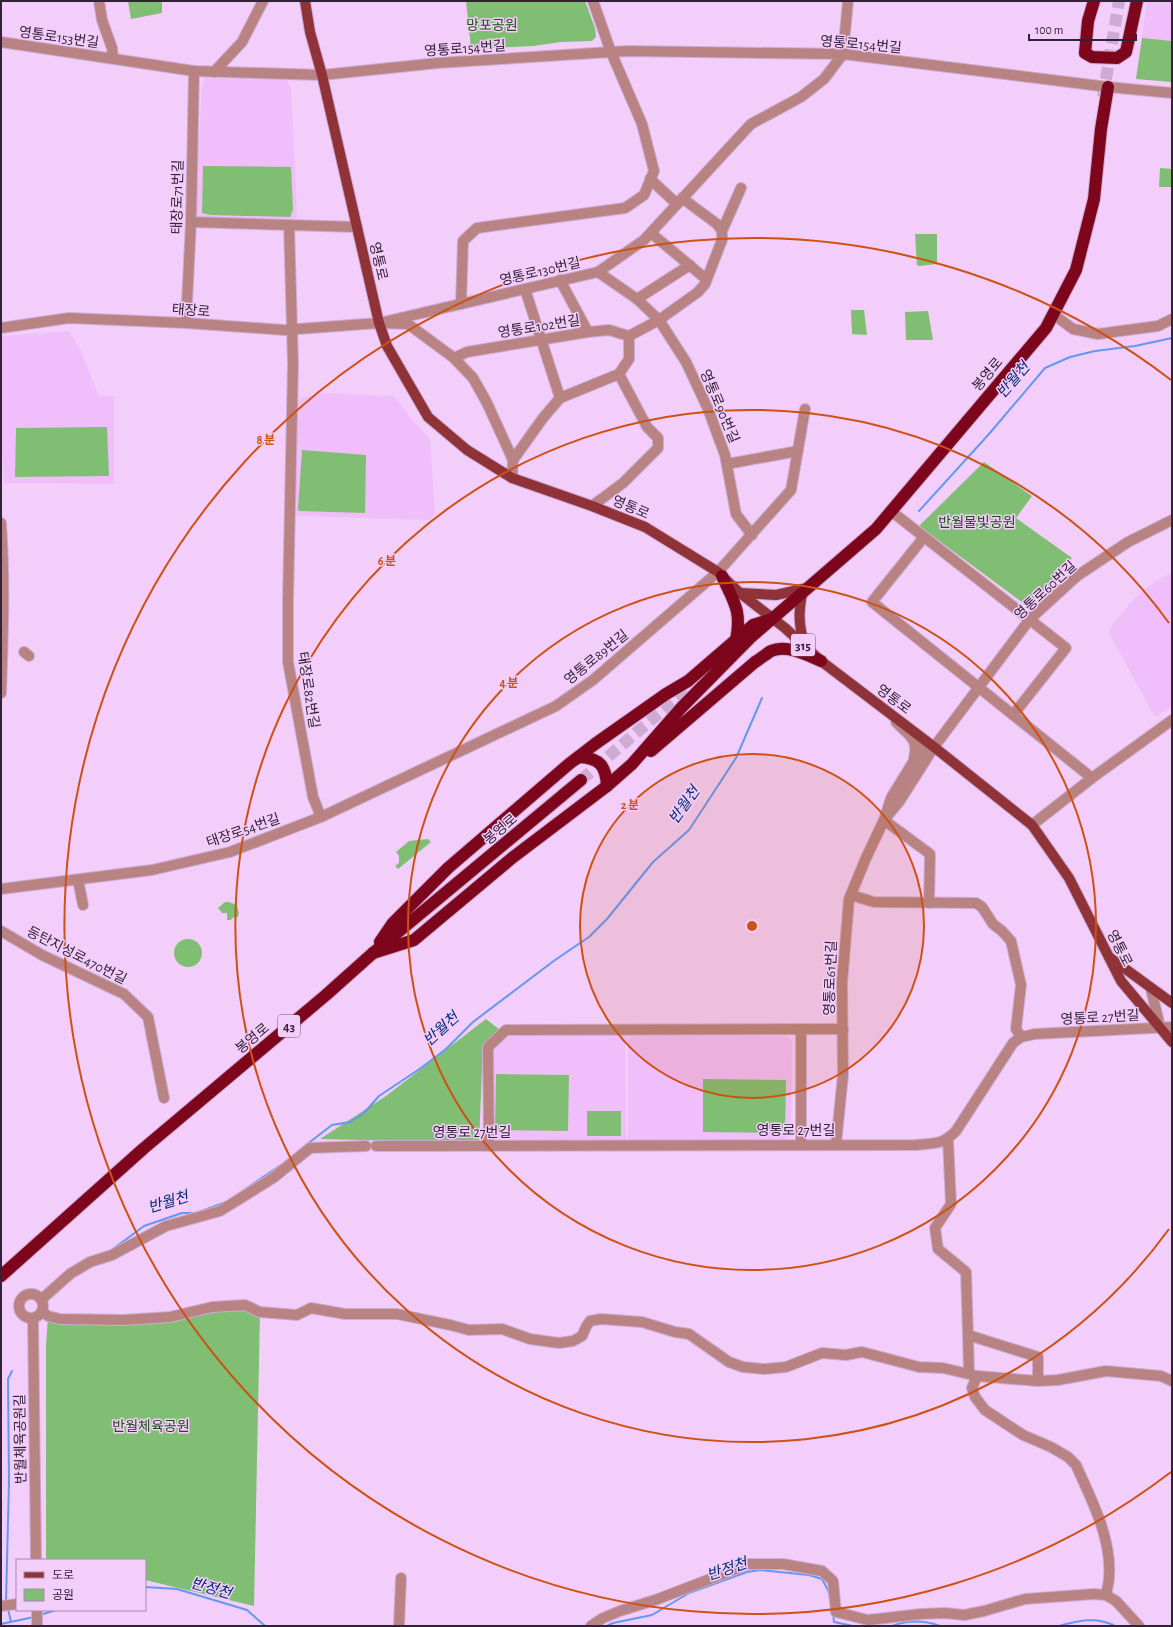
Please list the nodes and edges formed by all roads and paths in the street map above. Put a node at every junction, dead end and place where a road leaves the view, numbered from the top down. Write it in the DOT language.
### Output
graph roads {
  1 [pos="99,1"];
  2 [pos="263,1"];
  3 [pos="305,1"];
  4 [pos="593,1"];
  5 [pos="848,1"];
  6 [pos="1094,1"];
  7 [pos="1136,1"];
  8 [pos="1,42"];
  9 [pos="611,52"];
  10 [pos="843,54"];
  11 [pos="113,59"];
  12 [pos="194,72"];
  13 [pos="214,72"];
  14 [pos="322,75"];
  15 [pos="1108,87"];
  16 [pos="1172,93"];
  17 [pos="650,179"];
  18 [pos="742,188"];
  19 [pos="680,201"];
  20 [pos="191,222"];
  21 [pos="289,225"];
  22 [pos="357,227"];
  23 [pos="722,231"];
  24 [pos="651,233"];
  25 [pos="690,265"];
  26 [pos="598,272"];
  27 [pos="706,279"];
  28 [pos="560,280"];
  29 [pos="525,289"];
  30 [pos="637,299"];
  31 [pos="461,304"];
  32 [pos="1053,314"];
  33 [pos="1172,319"];
  34 [pos="658,320"];
  35 [pos="186,323"];
  36 [pos="379,323"];
  37 [pos="1,328"];
  38 [pos="292,330"];
  39 [pos="588,332"];
  40 [pos="629,336"];
  41 [pos="541,340"];
  42 [pos="454,358"];
  43 [pos="619,374"];
  44 [pos="560,398"];
  45 [pos="806,409"];
  46 [pos="798,451"];
  47 [pos="513,460"];
  48 [pos="727,464"];
  49 [pos="512,478"];
  50 [pos="592,506"];
  51 [pos="891,511"];
  52 [pos="1172,520"];
  53 [pos="1,523"];
  54 [pos="752,535"];
  55 [pos="924,538"];
  56 [pos="720,574"];
  57 [pos="806,591"];
  58 [pos="740,593"];
  59 [pos="774,619"];
  60 [pos="1030,619"];
  61 [pos="736,640"];
  62 [pos="805,647"];
  63 [pos="821,661"];
  64 [pos="979,687"];
  65 [pos="1,693"];
  66 [pos="889,712"];
  67 [pos="1013,715"];
  68 [pos="1172,720"];
  69 [pos="478,742"];
  70 [pos="930,744"];
  71 [pos="912,763"];
  72 [pos="569,764"];
  73 [pos="632,764"];
  74 [pos="1092,778"];
  75 [pos="581,780"];
  76 [pos="607,786"];
  77 [pos="321,816"];
  78 [pos="884,820"];
  79 [pos="1032,824"];
  80 [pos="78,880"];
  81 [pos="1,889"];
  82 [pos="851,895"];
  83 [pos="929,903"];
  84 [pos="83,905"];
  85 [pos="1,931"];
  86 [pos="373,953"];
  87 [pos="1107,954"];
  88 [pos="1150,989"];
  89 [pos="1172,1003"];
  90 [pos="1160,1027"];
  91 [pos="1172,1027"];
  92 [pos="801,1029"];
  93 [pos="843,1029"];
  94 [pos="1017,1036"];
  95 [pos="1172,1042"];
  96 [pos="164,1098"];
  97 [pos="948,1140"];
  98 [pos="801,1144"];
  99 [pos="836,1144"];
  100 [pos="489,1146"];
  101 [pos="1,1276"];
  102 [pos="42,1299"];
  103 [pos="42,1312"];
  104 [pos="33,1318"];
  105 [pos="968,1335"];
  106 [pos="973,1375"];
  107 [pos="1038,1380"];
  108 [pos="1172,1381"];
  109 [pos="36,1559"];
  110 [pos="401,1578"];
  111 [pos="1106,1595"];
  112 [pos="16,1604"];
  113 [pos="1,1606"];
  114 [pos="37,1611"];
  115 [pos="37,1625"];
  116 [pos="399,1626"];
  117 [pos="591,1626"];
  118 [pos="1139,1626"];
  1 -- 11 [label="street, 영통로153번길"];
  2 -- 13 [label="street"];
  3 -- 14 [label="main road, 영통로 / 315"];
  4 -- 9 [label="street"];
  5 -- 10 [label="street"];
  6 -- 7 [label="highway"];
  8 -- 11 [label="street, 영통로153번길"];
  9 -- 10 [label="street, 영통로154번길"];
  9 -- 14 [label="street, 영통로154번길"];
  9 -- 17 [label="street"];
  10 -- 15 [label="street, 영통로154번길"];
  10 -- 19 [label="street, 영통로130번길"];
  11 -- 12 [label="street, 영통로153번길"];
  12 -- 13 [label="street, 영통로153번길"];
  12 -- 20 [label="street, 태장로71번길"];
  13 -- 14 [label="street, 영통로153번길"];
  14 -- 22 [label="main road, 영통로 / 315"];
  15 -- 16 [label="street, 영통로154번길"];
  15 -- 32 [label="highway, 봉영로"];
  17 -- 19 [label="street"];
  17 -- 31 [label="street"];
  18 -- 23 [label="street"];
  19 -- 23 [label="street"];
  19 -- 24 [label="street, 영통로130번길"];
  20 -- 21 [label="street"];
  20 -- 35 [label="street, 태장로71번길"];
  21 -- 22 [label="street"];
  21 -- 38 [label="street, 태장로82번길"];
  22 -- 36 [label="main road, 영통로 / 315"];
  23 -- 27 [label="street"];
  24 -- 25 [label="street"];
  24 -- 26 [label="street, 영통로130번길"];
  25 -- 27 [label="street"];
  25 -- 30 [label="street"];
  26 -- 28 [label="street, 영통로130번길"];
  26 -- 30 [label="street, 영통로90번길"];
  27 -- 34 [label="street"];
  28 -- 29 [label="street, 영통로130번길"];
  28 -- 39 [label="street"];
  29 -- 31 [label="street, 영통로130번길"];
  29 -- 41 [label="street"];
  30 -- 34 [label="street, 영통로90번길"];
  31 -- 36 [label="street, 영통로130번길"];
  32 -- 33 [label="street"];
  32 -- 51 [label="highway, 봉영로"];
  34 -- 40 [label="street"];
  34 -- 48 [label="street, 영통로90번길"];
  35 -- 37 [label="street, 태장로"];
  35 -- 38 [label="street, 태장로"];
  36 -- 38 [label="street, 태장로"];
  36 -- 42 [label="street"];
  36 -- 49 [label="main road, 영통로 / 315"];
  38 -- 77 [label="street, 태장로82번길"];
  39 -- 40 [label="street, 영통로102번길"];
  39 -- 41 [label="street, 영통로102번길"];
  40 -- 43 [label="street"];
  41 -- 42 [label="street, 영통로102번길"];
  41 -- 44 [label="street"];
  42 -- 47 [label="street"];
  43 -- 44 [label="street"];
  43 -- 50 [label="street"];
  44 -- 47 [label="street"];
  45 -- 46 [label="street"];
  46 -- 48 [label="street"];
  46 -- 54 [label="street"];
  47 -- 49 [label="street"];
  48 -- 54 [label="street, 영통로90번길"];
  49 -- 50 [label="main road, 영통로 / 315"];
  50 -- 56 [label="main road, 영통로 / 315"];
  51 -- 55 [label="street"];
  51 -- 57 [label="highway, 봉영로"];
  52 -- 60 [label="street, 영통로60번길"];
  53 -- 65 [label="street"];
  54 -- 56 [label="street"];
  55 -- 60 [label="street"];
  55 -- 64 [label="street"];
  56 -- 58 [label="main road, 영통로 / 315"];
  56 -- 61 [label="highway"];
  56 -- 69 [label="street, 영통로89번길"];
  57 -- 58 [label="main road"];
  57 -- 59 [label="highway, 봉영로"];
  57 -- 62 [label="main road"];
  58 -- 59 [label="main road, 영통로 / 315"];
  59 -- 61 [label="highway"];
  59 -- 62 [label="main road, 영통로 / 315"];
  59 -- 73 [label="highway, 봉영로"];
  60 -- 64 [label="street, 영통로60번길"];
  60 -- 67 [label="street"];
  61 -- 72 [label="highway"];
  62 -- 63 [label="main road, 영통로 / 315"];
  63 -- 66 [label="main road, 영통로 / 315"];
  63 -- 73 [label="highway"];
  64 -- 67 [label="street"];
  64 -- 70 [label="street, 영통로60번길"];
  66 -- 70 [label="main road, 영통로 / 315"];
  66 -- 71 [label="street"];
  67 -- 74 [label="street"];
  68 -- 74 [label="street"];
  69 -- 77 [label="street, 태장로54번길"];
  70 -- 71 [label="street"];
  70 -- 78 [label="street"];
  70 -- 79 [label="main road, 영통로 / 315"];
  71 -- 78 [label="street"];
  72 -- 76 [label="highway"];
  72 -- 86 [label="highway"];
  73 -- 76 [label="highway"];
  74 -- 79 [label="street"];
  75 -- 86 [label="highway, 봉영로 / 43"];
  76 -- 86 [label="highway"];
  77 -- 80 [label="street, 태장로54번길"];
  78 -- 82 [label="street, 영통로61번길"];
  78 -- 83 [label="street"];
  79 -- 87 [label="main road, 영통로 / 315"];
  80 -- 81 [label="street, 태장로54번길"];
  80 -- 84 [label="street"];
  82 -- 83 [label="street"];
  82 -- 93 [label="street, 영통로61번길"];
  83 -- 94 [label="street"];
  85 -- 96 [label="street, 동탄지성로470번길"];
  86 -- 101 [label="highway, 봉영로 / 43"];
  87 -- 88 [label="main road"];
  87 -- 90 [label="main road, 영통로 / 315"];
  88 -- 89 [label="main road"];
  88 -- 90 [label="street"];
  90 -- 91 [label="street, 영통로 27번길"];
  90 -- 94 [label="street, 영통로 27번길"];
  90 -- 95 [label="main road, 영통로 / 315"];
  92 -- 93 [label="street"];
  92 -- 98 [label="street"];
  92 -- 100 [label="street"];
  93 -- 99 [label="street, 영통로61번길"];
  94 -- 97 [label="street"];
  97 -- 99 [label="street, 영통로 27번길"];
  97 -- 105 [label="street"];
  98 -- 99 [label="street, 영통로 27번길"];
  98 -- 100 [label="street, 영통로 27번길"];
  100 -- 102 [label="street, 영통로 27번길"];
  102 -- 103 [label="street"];
  102 -- 104 [label="street"];
  103 -- 104 [label="street"];
  103 -- 106 [label="street"];
  104 -- 109 [label="street, 반월체육공원길"];
  105 -- 106 [label="street"];
  105 -- 107 [label="street"];
  106 -- 107 [label="street"];
  106 -- 111 [label="street"];
  107 -- 108 [label="street"];
  110 -- 116 [label="street"];
  111 -- 117 [label="street"];
  111 -- 118 [label="street"];
  112 -- 113 [label="street"];
  114 -- 115 [label="street"];
}
